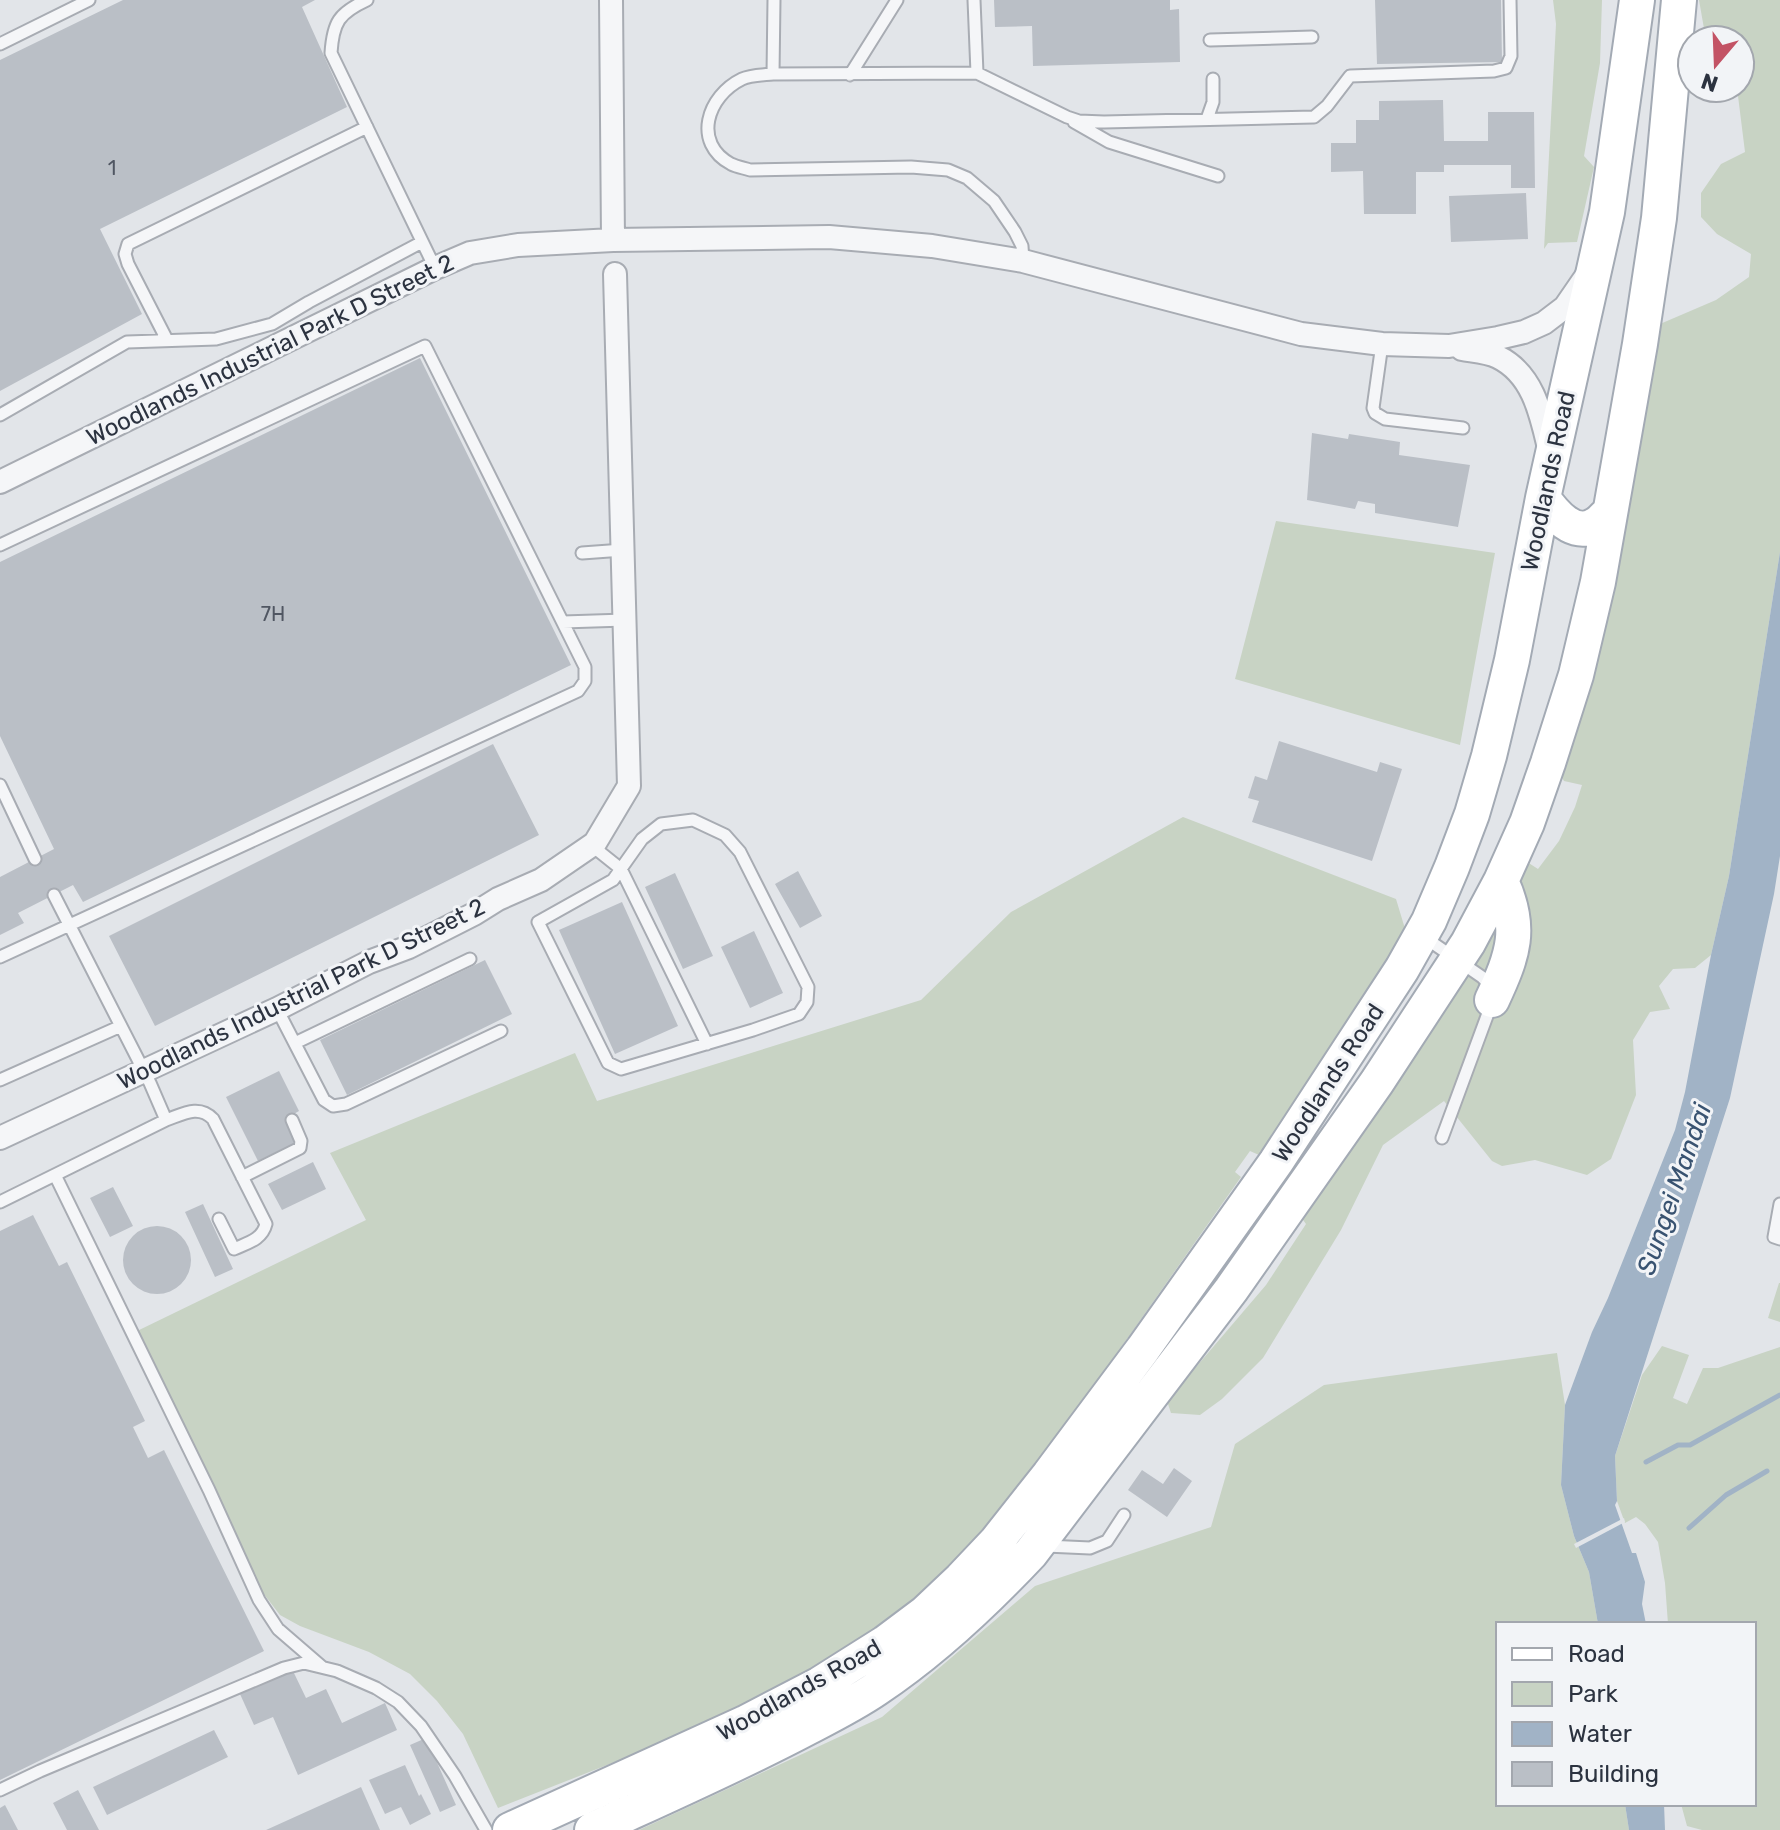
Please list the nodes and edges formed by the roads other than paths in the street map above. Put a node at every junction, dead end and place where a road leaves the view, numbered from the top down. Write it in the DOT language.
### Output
graph roads {
  1 [pos="89,0"];
  2 [pos="367,0"];
  3 [pos="611,0"];
  4 [pos="774,0"];
  5 [pos="897,0"];
  6 [pos="974,0"];
  7 [pos="1510,0"];
  8 [pos="1637,0"];
  9 [pos="1679,0"];
  10 [pos="1312,37"];
  11 [pos="1210,40"];
  12 [pos="0,44"];
  13 [pos="977,73"];
  14 [pos="773,74"];
  15 [pos="850,75"];
  16 [pos="1213,79"];
  17 [pos="1067,117"];
  18 [pos="1207,119"];
  19 [pos="367,127"];
  20 [pos="1218,176"];
  21 [pos="613,240"];
  22 [pos="422,242"];
  23 [pos="1023,261"];
  24 [pos="1595,264"];
  25 [pos="435,268"];
  26 [pos="615,274"];
  27 [pos="167,340"];
  28 [pos="1382,344"];
  29 [pos="1449,346"];
  30 [pos="0,415"];
  31 [pos="1463,428"];
  32 [pos="1551,461"];
  33 [pos="0,482"];
  34 [pos="1543,498"];
  35 [pos="1610,512"];
  36 [pos="0,545"];
  37 [pos="623,550"];
  38 [pos="582,553"];
  39 [pos="625,620"];
  40 [pos="563,622"];
  41 [pos="0,785"];
  42 [pos="591,845"];
  43 [pos="35,859"];
  44 [pos="621,869"];
  45 [pos="1501,881"];
  46 [pos="54,895"];
  47 [pos="69,925"];
  48 [pos="1421,935"];
  49 [pos="0,957"];
  50 [pos="470,959"];
  51 [pos="1456,960"];
  52 [pos="1492,1000"];
  53 [pos="277,1009"];
  54 [pos="121,1026"];
  55 [pos="501,1031"];
  56 [pos="295,1043"];
  57 [pos="707,1044"];
  58 [pos="143,1071"];
  59 [pos="0,1080"];
  60 [pos="166,1120"];
  61 [pos="292,1120"];
  62 [pos="0,1138"];
  63 [pos="1442,1138"];
  64 [pos="55,1175"];
  65 [pos="242,1177"];
  66 [pos="0,1202"];
  67 [pos="1780,1204"];
  68 [pos="219,1219"];
  69 [pos="1780,1239"];
  70 [pos="1124,1515"];
  71 [pos="1037,1545"];
  72 [pos="323,1668"];
  73 [pos="0,1790"];
  74 [pos="486,1830"];
  75 [pos="510,1830"];
  76 [pos="592,1830"];
  1 -- 12 [label="lane"];
  2 -- 19 [label="lane"];
  3 -- 21 [label="street"];
  4 -- 14 [label="lane"];
  5 -- 15 [label="lane"];
  6 -- 13 [label="lane"];
  7 -- 18 [label="lane"];
  8 -- 24 [label="main road, Woodlands Road"];
  9 -- 35 [label="main road, Woodlands Road"];
  10 -- 11 [label="lane"];
  13 -- 15 [label="lane"];
  13 -- 17 [label="lane"];
  14 -- 15 [label="lane"];
  14 -- 23 [label="lane"];
  16 -- 18 [label="lane"];
  17 -- 18 [label="lane"];
  17 -- 20 [label="lane"];
  19 -- 22 [label="lane"];
  19 -- 27 [label="lane"];
  21 -- 23 [label="street, Woodlands Industrial Park D Street 2"];
  21 -- 25 [label="street, Woodlands Industrial Park D Street 2"];
  22 -- 25 [label="lane"];
  22 -- 27 [label="lane"];
  23 -- 28 [label="street, Woodlands Industrial Park D Street 2"];
  24 -- 29 [label="street, Woodlands Industrial Park D Street 2"];
  24 -- 32 [label="main road, Woodlands Road"];
  25 -- 33 [label="street, Woodlands Industrial Park D Street 2"];
  26 -- 37 [label="street, Woodlands Industrial Park D Street 2"];
  27 -- 30 [label="lane"];
  28 -- 29 [label="street, Woodlands Industrial Park D Street 2"];
  28 -- 31 [label="lane"];
  29 -- 32 [label="street, Woodlands Industrial Park D Street 2"];
  32 -- 34 [label="main road, Woodlands Road"];
  34 -- 35 [label="main road"];
  34 -- 48 [label="main road, Woodlands Road"];
  35 -- 45 [label="main road, Woodlands Road"];
  36 -- 40 [label="lane"];
  37 -- 38 [label="lane"];
  37 -- 39 [label="street, Woodlands Industrial Park D Street 2"];
  39 -- 40 [label="lane"];
  39 -- 42 [label="street, Woodlands Industrial Park D Street 2"];
  40 -- 47 [label="lane"];
  41 -- 43 [label="lane"];
  42 -- 44 [label="lane"];
  42 -- 53 [label="street, Woodlands Industrial Park D Street 2"];
  44 -- 57 [label="lane"];
  44 -- 57 [label="lane"];
  44 -- 57 [label="lane"];
  45 -- 51 [label="main road, Woodlands Road"];
  45 -- 52 [label="main road"];
  46 -- 47 [label="lane"];
  47 -- 49 [label="lane"];
  47 -- 54 [label="lane"];
  48 -- 51 [label="lane"];
  48 -- 75 [label="main road, Woodlands Road"];
  50 -- 56 [label="lane"];
  51 -- 52 [label="lane"];
  51 -- 71 [label="main road, Woodlands Road"];
  52 -- 63 [label="lane"];
  53 -- 56 [label="lane"];
  53 -- 58 [label="street, Woodlands Industrial Park D Street 2"];
  54 -- 58 [label="lane"];
  54 -- 59 [label="lane"];
  55 -- 56 [label="lane"];
  58 -- 60 [label="lane"];
  58 -- 62 [label="street, Woodlands Industrial Park D Street 2"];
  60 -- 64 [label="lane"];
  60 -- 65 [label="lane"];
  61 -- 65 [label="lane"];
  64 -- 66 [label="lane"];
  64 -- 72 [label="lane"];
  65 -- 68 [label="lane"];
  67 -- 69 [label="lane"];
  70 -- 71 [label="lane"];
  71 -- 76 [label="main road, Woodlands Road"];
  72 -- 73 [label="lane"];
  72 -- 74 [label="lane"];
}
